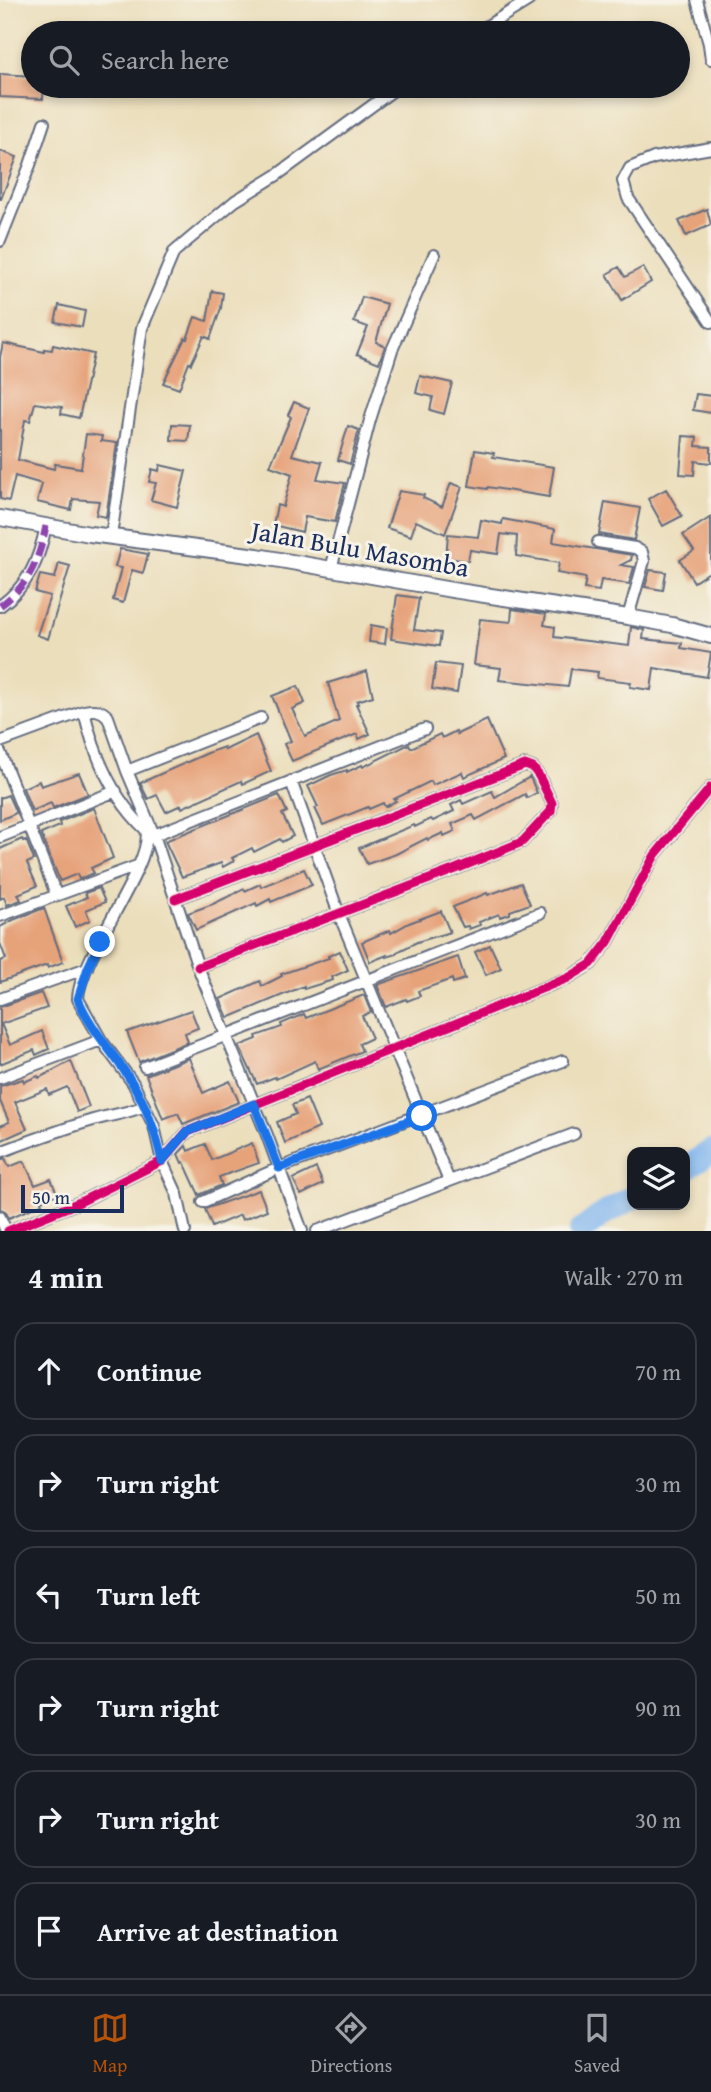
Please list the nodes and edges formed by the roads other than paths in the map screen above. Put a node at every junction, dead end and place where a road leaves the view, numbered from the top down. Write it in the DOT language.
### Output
graph roads {
  1 [pos="529,0"];
  2 [pos="698,0"];
  3 [pos="495,21"];
  4 [pos="711,59"];
  5 [pos="383,98"];
  6 [pos="44,123"];
  7 [pos="711,149"];
  8 [pos="0,241"];
  9 [pos="434,255"];
  10 [pos="711,321"];
  11 [pos="0,518"];
  12 [pos="46,526"];
  13 [pos="111,536"];
  14 [pos="598,542"];
  15 [pos="331,569"];
  16 [pos="0,606"];
  17 [pos="628,617"];
  18 [pos="708,631"];
  19 [pos="83,711"];
  20 [pos="261,718"];
  21 [pos="425,729"];
  22 [pos="0,742"];
  23 [pos="0,752"];
  24 [pos="127,771"];
  25 [pos="291,781"];
  26 [pos="711,787"];
  27 [pos="116,791"];
  28 [pos="31,826"];
  29 [pos="153,835"];
  30 [pos="0,837"];
  31 [pos="316,846"];
  32 [pos="137,866"];
  33 [pos="56,894"];
  34 [pos="175,900"];
  35 [pos="540,913"];
  36 [pos="339,914"];
  37 [pos="0,916"];
  38 [pos="198,967"];
  39 [pos="88,968"];
  40 [pos="367,979"];
  41 [pos="0,999"];
  42 [pos="225,1036"];
  43 [pos="101,1040"];
  44 [pos="394,1049"];
  45 [pos="563,1061"];
  46 [pos="145,1068"];
  47 [pos="0,1078"];
  48 [pos="254,1104"];
  49 [pos="144,1106"];
  50 [pos="422,1116"];
  51 [pos="574,1134"];
  52 [pos="0,1153"];
  53 [pos="162,1161"];
  54 [pos="279,1168"];
  55 [pos="449,1181"];
  56 [pos="204,1202"];
  57 [pos="0,1217"];
  58 [pos="7,1231"];
  59 [pos="185,1231"];
  60 [pos="303,1231"];
  61 [pos="317,1231"];
  1 -- 3 [label="street"];
  2 -- 4 [label="street"];
  5 -- 13 [label="street"];
  6 -- 8 [label="street"];
  7 -- 10 [label="street"];
  9 -- 15 [label="street"];
  11 -- 12 [label="street, Jalan Bulu Masomba"];
  12 -- 13 [label="street, Jalan Bulu Masomba"];
  12 -- 16 [label="street"];
  13 -- 15 [label="street, Jalan Bulu Masomba"];
  14 -- 17 [label="street"];
  15 -- 17 [label="street, Jalan Bulu Masomba"];
  17 -- 18 [label="street, Jalan Bulu Masomba"];
  19 -- 22 [label="street"];
  19 -- 24 [label="street"];
  19 -- 27 [label="street"];
  20 -- 24 [label="street"];
  21 -- 25 [label="street"];
  23 -- 28 [label="street"];
  24 -- 29 [label="street"];
  25 -- 29 [label="street"];
  25 -- 31 [label="street"];
  26 -- 44 [label="street"];
  27 -- 28 [label="street"];
  27 -- 32 [label="street"];
  28 -- 30 [label="street"];
  28 -- 33 [label="street"];
  29 -- 34 [label="street"];
  31 -- 34 [label="street"];
  31 -- 36 [label="street"];
  31 -- 36 [label="street"];
  32 -- 33 [label="street"];
  32 -- 39 [label="street"];
  33 -- 37 [label="street"];
  34 -- 38 [label="street"];
  35 -- 40 [label="street"];
  36 -- 38 [label="street"];
  36 -- 40 [label="street"];
  38 -- 42 [label="street"];
  39 -- 41 [label="street"];
  39 -- 43 [label="street"];
  40 -- 42 [label="street"];
  40 -- 44 [label="street"];
  42 -- 46 [label="street"];
  42 -- 48 [label="street"];
  43 -- 47 [label="street"];
  43 -- 49 [label="street"];
  44 -- 48 [label="street"];
  44 -- 50 [label="street"];
  45 -- 50 [label="street"];
  48 -- 53 [label="street"];
  48 -- 54 [label="street"];
  49 -- 52 [label="street"];
  49 -- 53 [label="street"];
  50 -- 54 [label="street"];
  50 -- 55 [label="street"];
  51 -- 55 [label="street"];
  53 -- 58 [label="street"];
  53 -- 59 [label="street"];
  54 -- 56 [label="street"];
  54 -- 60 [label="street"];
  55 -- 61 [label="street"];
  57 -- 58 [label="street"];
}
